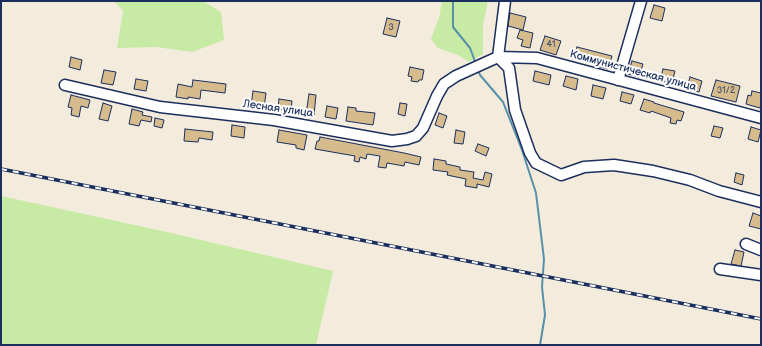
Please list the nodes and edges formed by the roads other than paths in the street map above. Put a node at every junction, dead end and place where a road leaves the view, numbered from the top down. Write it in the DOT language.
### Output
graph roads {
  1 [pos="504,1"];
  2 [pos="641,1"];
  3 [pos="495,58"];
  4 [pos="618,80"];
  5 [pos="65,85"];
  6 [pos="761,118"];
  7 [pos="761,202"];
  8 [pos="746,244"];
  9 [pos="761,250"];
  10 [pos="720,269"];
  11 [pos="761,275"];
  1 -- 3 [label="street"];
  2 -- 4 [label="street"];
  3 -- 4 [label="street, Коммунистическая улица"];
  3 -- 5 [label="street, Лесная улица"];
  3 -- 7 [label="street"];
  4 -- 6 [label="street, Коммунистическая улица"];
  8 -- 9 [label="street"];
  10 -- 11 [label="street"];
}
